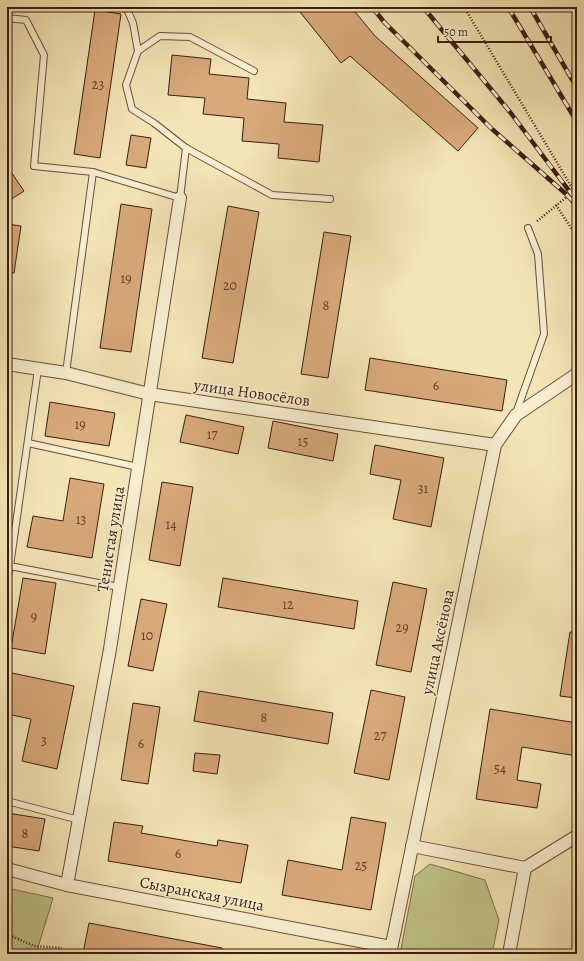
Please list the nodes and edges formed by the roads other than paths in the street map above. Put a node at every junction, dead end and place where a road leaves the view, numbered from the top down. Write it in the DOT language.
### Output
graph roads {
  1 [pos="126,7"];
  2 [pos="7,18"];
  3 [pos="138,52"];
  4 [pos="254,71"];
  5 [pos="186,148"];
  6 [pos="93,172"];
  7 [pos="180,198"];
  8 [pos="330,199"];
  9 [pos="528,228"];
  10 [pos="7,364"];
  11 [pos="38,369"];
  12 [pos="66,373"];
  13 [pos="577,374"];
  14 [pos="149,394"];
  15 [pos="516,415"];
  16 [pos="28,443"];
  17 [pos="495,445"];
  18 [pos="138,467"];
  19 [pos="10,546"];
  20 [pos="10,566"];
  21 [pos="7,580"];
  22 [pos="119,587"];
  23 [pos="7,801"];
  24 [pos="79,820"];
  25 [pos="577,836"];
  26 [pos="412,846"];
  27 [pos="525,868"];
  28 [pos="7,869"];
  29 [pos="67,885"];
  30 [pos="391,950"];
  31 [pos="509,954"];
  1 -- 3 [label="lane"];
  2 -- 6 [label="lane"];
  3 -- 4 [label="lane"];
  3 -- 5 [label="lane"];
  5 -- 7 [label="lane"];
  5 -- 8 [label="lane"];
  6 -- 7 [label="lane"];
  6 -- 12 [label="lane"];
  7 -- 14 [label="street, Тенистая улица"];
  9 -- 15 [label="lane"];
  10 -- 11 [label="street, улица Новосёлов"];
  11 -- 12 [label="street, улица Новосёлов"];
  11 -- 16 [label="lane"];
  12 -- 14 [label="street, улица Новосёлов"];
  13 -- 15 [label="street, улица Аксёнова"];
  14 -- 17 [label="street, улица Новосёлов"];
  14 -- 18 [label="street, Тенистая улица"];
  15 -- 17 [label="street, улица Аксёнова"];
  16 -- 18 [label="lane"];
  16 -- 19 [label="lane"];
  17 -- 26 [label="street, улица Аксёнова"];
  18 -- 22 [label="street, Тенистая улица"];
  19 -- 20 [label="lane"];
  20 -- 21 [label="lane"];
  20 -- 22 [label="lane"];
  22 -- 24 [label="street, Тенистая улица"];
  23 -- 24 [label="lane"];
  24 -- 29 [label="street, Тенистая улица"];
  25 -- 27 [label="street"];
  26 -- 27 [label="street"];
  26 -- 30 [label="street, улица Аксёнова"];
  27 -- 31 [label="street"];
  28 -- 29 [label="street, Сызранская улица"];
  29 -- 30 [label="street, Сызранская улица"];
}
